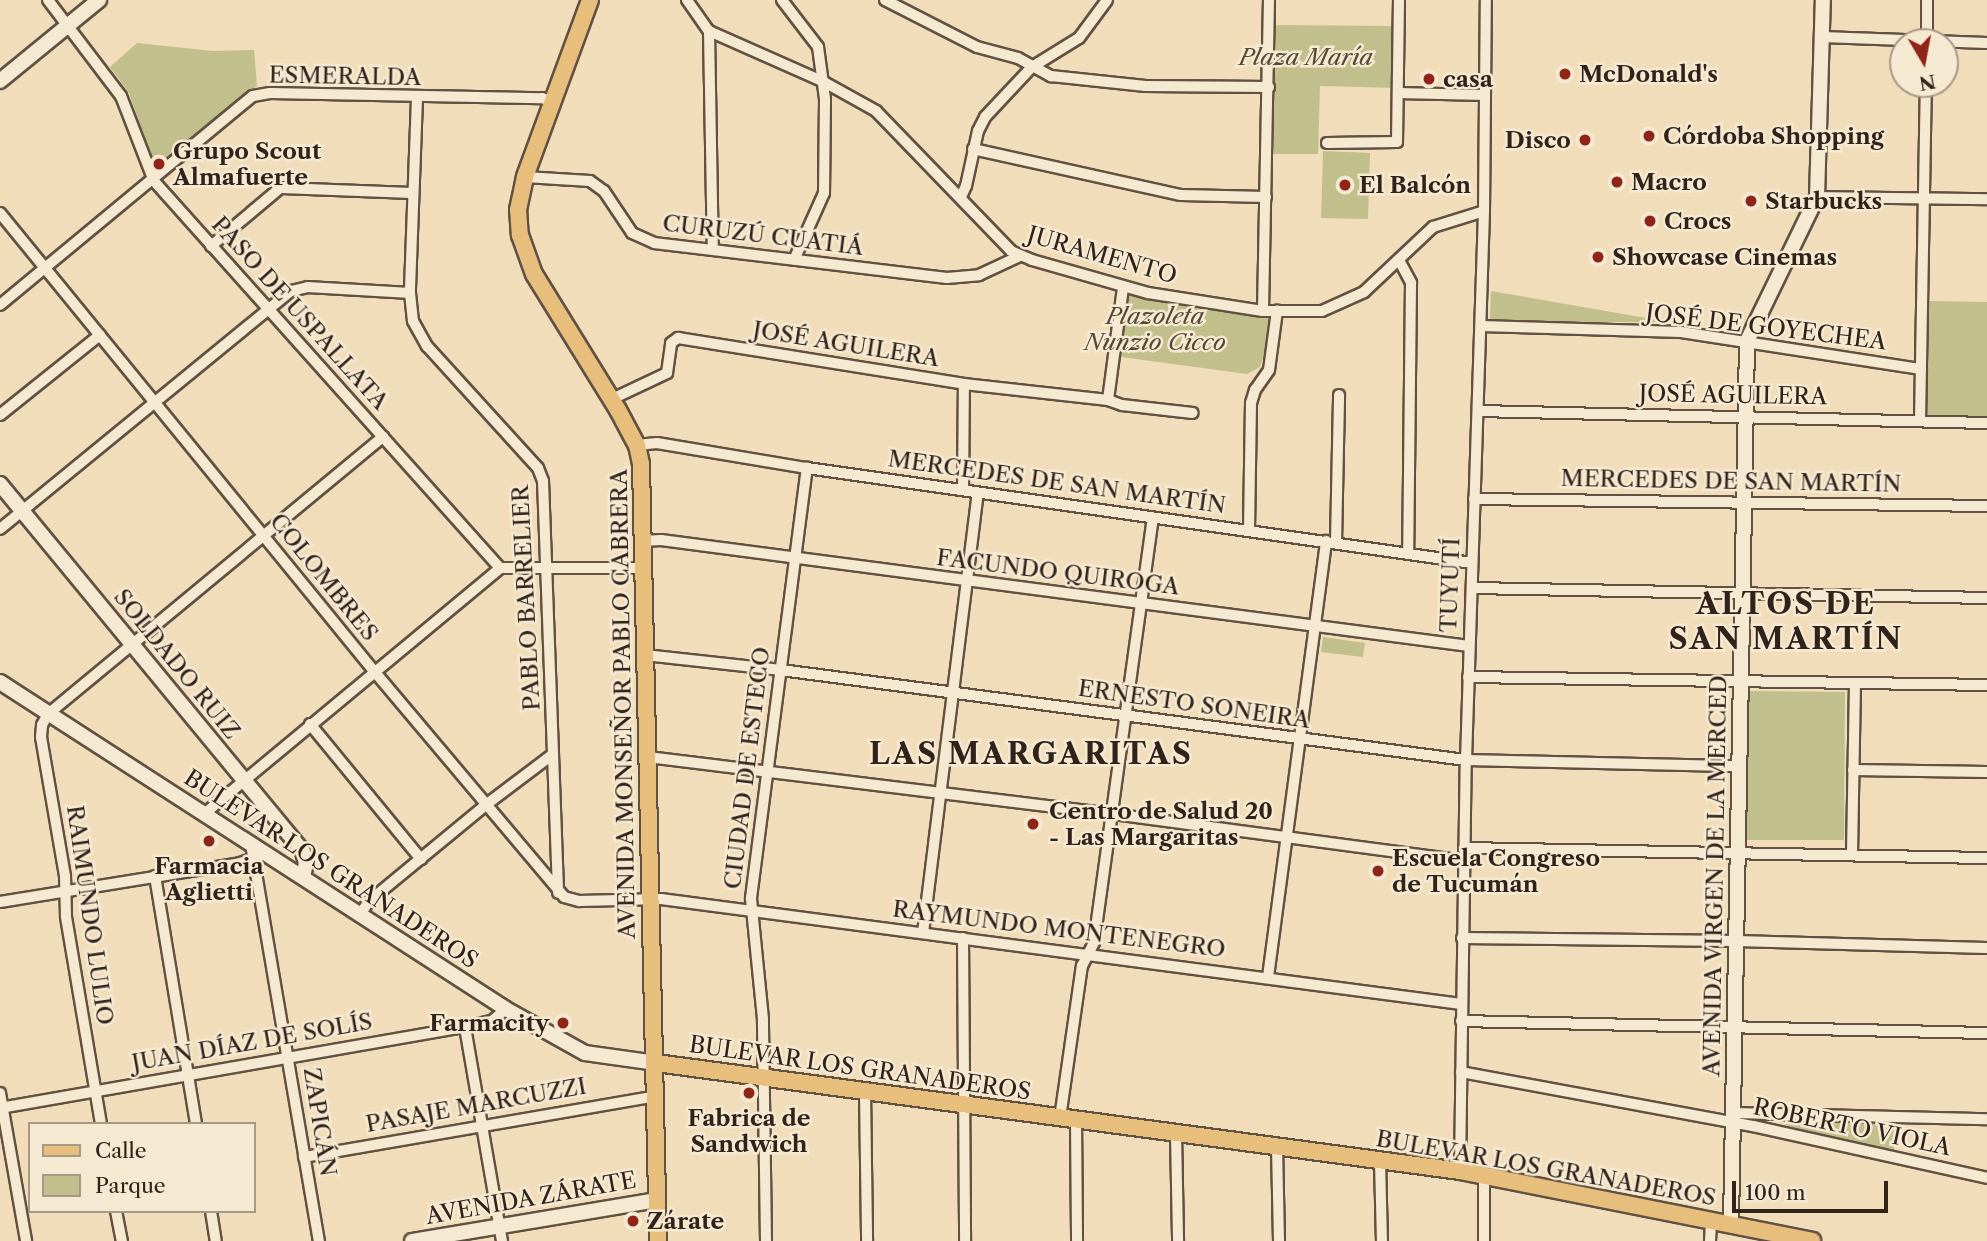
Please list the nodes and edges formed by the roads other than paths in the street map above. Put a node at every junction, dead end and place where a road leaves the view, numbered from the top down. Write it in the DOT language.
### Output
graph roads {
  1 [pos="48,0"];
  2 [pos="99,0"];
  3 [pos="590,0"];
  4 [pos="687,0"];
  5 [pos="782,0"];
  6 [pos="885,0"];
  7 [pos="1107,0"];
  8 [pos="1269,0"];
  9 [pos="1399,0"];
  10 [pos="1486,0"];
  11 [pos="1823,0"];
  12 [pos="1927,0"];
  13 [pos="68,25"];
  14 [pos="1927,28"];
  15 [pos="709,31"];
  16 [pos="1822,37"];
  17 [pos="1889,40"];
  18 [pos="1959,42"];
  19 [pos="1987,43"];
  20 [pos="1032,67"];
  21 [pos="0,81"];
  22 [pos="824,82"];
  23 [pos="1269,87"];
  24 [pos="1398,93"];
  25 [pos="1485,95"];
  26 [pos="417,98"];
  27 [pos="1926,98"];
  28 [pos="553,102"];
  29 [pos="1327,143"];
  30 [pos="973,149"];
  31 [pos="525,177"];
  32 [pos="154,181"];
  33 [pos="413,193"];
  34 [pos="961,197"];
  35 [pos="1266,197"];
  36 [pos="1817,197"];
  37 [pos="1924,198"];
  38 [pos="1987,198"];
  39 [pos="1484,211"];
  40 [pos="0,213"];
  41 [pos="211,246"];
  42 [pos="713,250"];
  43 [pos="1020,256"];
  44 [pos="794,260"];
  45 [pos="1399,260"];
  46 [pos="45,268"];
  47 [pos="1123,287"];
  48 [pos="410,293"];
  49 [pos="0,305"];
  50 [pos="267,310"];
  51 [pos="1263,311"];
  52 [pos="1277,311"];
  53 [pos="1480,326"];
  54 [pos="100,335"];
  55 [pos="1747,341"];
  56 [pos="1921,369"];
  57 [pos="964,384"];
  58 [pos="1339,395"];
  59 [pos="612,399"];
  60 [pos="1108,400"];
  61 [pos="154,402"];
  62 [pos="1478,411"];
  63 [pos="1193,413"];
  64 [pos="0,415"];
  65 [pos="1745,416"];
  66 [pos="1920,421"];
  67 [pos="1987,424"];
  68 [pos="383,437"];
  69 [pos="637,445"];
  70 [pos="807,468"];
  71 [pos="0,484"];
  72 [pos="963,490"];
  73 [pos="978,493"];
  74 [pos="1475,499"];
  75 [pos="1744,501"];
  76 [pos="1987,506"];
  77 [pos="22,510"];
  78 [pos="1153,518"];
  79 [pos="0,529"];
  80 [pos="1249,530"];
  81 [pos="264,537"];
  82 [pos="642,541"];
  83 [pos="1331,542"];
  84 [pos="1408,552"];
  85 [pos="795,560"];
  86 [pos="1472,563"];
  87 [pos="547,567"];
  88 [pos="500,568"];
  89 [pos="643,568"];
  90 [pos="966,582"];
  91 [pos="1472,588"];
  92 [pos="1741,594"];
  93 [pos="1987,598"];
  94 [pos="1140,604"];
  95 [pos="1315,627"];
  96 [pos="132,645"];
  97 [pos="1469,646"];
  98 [pos="645,655"];
  99 [pos="781,670"];
  100 [pos="374,671"];
  101 [pos="1468,677"];
  102 [pos="1741,680"];
  103 [pos="1855,685"];
  104 [pos="1987,685"];
  105 [pos="4,690"];
  106 [pos="951,692"];
  107 [pos="48,714"];
  108 [pos="1126,716"];
  109 [pos="310,724"];
  110 [pos="1300,739"];
  111 [pos="554,754"];
  112 [pos="648,757"];
  113 [pos="1466,761"];
  114 [pos="1740,766"];
  115 [pos="1853,770"];
  116 [pos="768,771"];
  117 [pos="1987,772"];
  118 [pos="242,780"];
  119 [pos="939,792"];
  120 [pos="487,804"];
  121 [pos="204,814"];
  122 [pos="1114,814"];
  123 [pos="1286,837"];
  124 [pos="1464,848"];
  125 [pos="1738,851"];
  126 [pos="1852,855"];
  127 [pos="260,856"];
  128 [pos="1987,858"];
  129 [pos="421,859"];
  130 [pos="1464,861"];
  131 [pos="155,876"];
  132 [pos="303,877"];
  133 [pos="65,892"];
  134 [pos="558,893"];
  135 [pos="651,899"];
  136 [pos="0,902"];
  137 [pos="752,911"];
  138 [pos="360,915"];
  139 [pos="923,933"];
  140 [pos="963,938"];
  141 [pos="1462,938"];
  142 [pos="1737,941"];
  143 [pos="1987,948"];
  144 [pos="1089,954"];
  145 [pos="1268,977"];
  146 [pos="1461,1004"];
  147 [pos="506,1009"];
  148 [pos="1461,1021"];
  149 [pos="465,1027"];
  150 [pos="1736,1028"];
  151 [pos="1987,1033"];
  152 [pos="288,1057"];
  153 [pos="656,1063"];
  154 [pos="1461,1072"];
  155 [pos="188,1074"];
  156 [pos="764,1078"];
  157 [pos="95,1091"];
  158 [pos="865,1091"];
  159 [pos="0,1093"];
  160 [pos="656,1096"];
  161 [pos="963,1104"];
  162 [pos="1,1108"];
  163 [pos="1734,1118"];
  164 [pos="1068,1119"];
  165 [pos="1987,1119"];
  166 [pos="101,1122"];
  167 [pos="196,1122"];
  168 [pos="481,1124"];
  169 [pos="1176,1133"];
  170 [pos="1276,1146"];
  171 [pos="304,1157"];
  172 [pos="1380,1161"];
  173 [pos="1460,1171"];
  174 [pos="1484,1175"];
  175 [pos="1987,1178"];
  176 [pos="658,1200"];
  177 [pos="116,1213"];
  178 [pos="211,1213"];
  179 [pos="1711,1220"];
  180 [pos="1731,1224"];
  181 [pos="499,1226"];
  182 [pos="26,1241"];
  183 [pos="122,1241"];
  184 [pos="216,1241"];
  185 [pos="318,1241"];
  186 [pos="412,1241"];
  187 [pos="502,1241"];
  188 [pos="658,1241"];
  189 [pos="766,1241"];
  190 [pos="867,1241"];
  191 [pos="965,1241"];
  192 [pos="1077,1241"];
  193 [pos="1178,1241"];
  194 [pos="1279,1241"];
  195 [pos="1382,1241"];
  196 [pos="1484,1241"];
  197 [pos="1710,1241"];
  198 [pos="1812,1241"];
  1 -- 13 [label="street, PASO DE USPALLATA"];
  2 -- 13 [label="main road"];
  3 -- 28 [label="main road, AVENIDA MONSEÑOR PABLO CABRERA"];
  4 -- 15 [label="street"];
  5 -- 22 [label="street"];
  6 -- 20 [label="street"];
  7 -- 20 [label="street"];
  8 -- 23 [label="street"];
  9 -- 24 [label="street"];
  10 -- 25 [label="street, TUYUTÍ"];
  11 -- 16 [label="main road, AVENIDA VIRGEN DE LA MERCED"];
  12 -- 14 [label="street"];
  13 -- 21 [label="main road"];
  13 -- 32 [label="street, PASO DE USPALLATA"];
  15 -- 22 [label="street, JURAMENTO"];
  15 -- 42 [label="street"];
  16 -- 17 [label="street"];
  16 -- 36 [label="main road, AVENIDA VIRGEN DE LA MERCED"];
  18 -- 19 [label="street"];
  20 -- 23 [label="street"];
  20 -- 30 [label="street"];
  22 -- 34 [label="street, JURAMENTO"];
  22 -- 44 [label="street"];
  23 -- 35 [label="street"];
  24 -- 25 [label="street"];
  24 -- 29 [label="street"];
  25 -- 39 [label="street, TUYUTÍ"];
  26 -- 28 [label="street, ESMERALDA"];
  26 -- 32 [label="street, ESMERALDA"];
  26 -- 33 [label="street, PABLO BARRELIER"];
  27 -- 37 [label="street"];
  28 -- 31 [label="main road, AVENIDA MONSEÑOR PABLO CABRERA"];
  30 -- 34 [label="street"];
  30 -- 35 [label="street"];
  31 -- 42 [label="street, CURUZÚ CUATIÁ"];
  31 -- 59 [label="main road, AVENIDA MONSEÑOR PABLO CABRERA"];
  32 -- 41 [label="street, PASO DE USPALLATA"];
  32 -- 46 [label="street, ESMERALDA"];
  33 -- 41 [label="street"];
  33 -- 48 [label="street, PABLO BARRELIER"];
  34 -- 43 [label="street, JURAMENTO"];
  35 -- 51 [label="street"];
  36 -- 37 [label="street"];
  36 -- 55 [label="main road, AVENIDA VIRGEN DE LA MERCED"];
  37 -- 38 [label="street"];
  37 -- 56 [label="street"];
  39 -- 45 [label="street, JURAMENTO"];
  39 -- 53 [label="street, TUYUTÍ"];
  40 -- 46 [label="street, COLOMBRES"];
  41 -- 50 [label="street, PASO DE USPALLATA"];
  42 -- 44 [label="street, CURUZÚ CUATIÁ"];
  43 -- 44 [label="street, CURUZÚ CUATIÁ"];
  43 -- 47 [label="street, JURAMENTO"];
  45 -- 52 [label="street, JURAMENTO"];
  45 -- 84 [label="street"];
  46 -- 49 [label="street, ESMERALDA"];
  46 -- 54 [label="street, COLOMBRES"];
  47 -- 51 [label="street, JURAMENTO"];
  47 -- 60 [label="street"];
  48 -- 50 [label="street"];
  48 -- 87 [label="street, PABLO BARRELIER"];
  50 -- 61 [label="street"];
  50 -- 68 [label="street, PASO DE USPALLATA"];
  51 -- 52 [label="street, JURAMENTO"];
  52 -- 80 [label="street"];
  53 -- 55 [label="street, JOSÉ DE GOYECHEA"];
  53 -- 62 [label="street, TUYUTÍ"];
  54 -- 61 [label="street, COLOMBRES"];
  54 -- 64 [label="street"];
  55 -- 56 [label="street, JOSÉ DE GOYECHEA"];
  55 -- 65 [label="main road, AVENIDA VIRGEN DE LA MERCED"];
  56 -- 66 [label="street"];
  57 -- 59 [label="street, JOSÉ AGUILERA"];
  57 -- 60 [label="street, JOSÉ AGUILERA"];
  57 -- 72 [label="street"];
  58 -- 83 [label="street"];
  59 -- 69 [label="main road, AVENIDA MONSEÑOR PABLO CABRERA"];
  60 -- 63 [label="street, JOSÉ AGUILERA"];
  61 -- 77 [label="street"];
  61 -- 81 [label="street, COLOMBRES"];
  62 -- 65 [label="street, JOSÉ AGUILERA"];
  62 -- 74 [label="street, TUYUTÍ"];
  65 -- 66 [label="street, JOSÉ AGUILERA"];
  65 -- 75 [label="main road, AVENIDA VIRGEN DE LA MERCED"];
  66 -- 67 [label="street, JOSÉ AGUILERA"];
  68 -- 81 [label="street"];
  68 -- 88 [label="street, PASO DE USPALLATA"];
  69 -- 70 [label="street, MERCEDES DE SAN MARTÍN"];
  69 -- 82 [label="main road, AVENIDA MONSEÑOR PABLO CABRERA"];
  70 -- 72 [label="street, MERCEDES DE SAN MARTÍN"];
  70 -- 85 [label="street, CIUDAD DE ESTECO"];
  71 -- 77 [label="main road, SOLDADO RUIZ"];
  72 -- 73 [label="street, MERCEDES DE SAN MARTÍN"];
  73 -- 78 [label="street, MERCEDES DE SAN MARTÍN"];
  73 -- 90 [label="street"];
  74 -- 75 [label="street, MERCEDES DE SAN MARTÍN"];
  74 -- 86 [label="street, TUYUTÍ"];
  75 -- 76 [label="street, MERCEDES DE SAN MARTÍN"];
  75 -- 92 [label="main road, AVENIDA VIRGEN DE LA MERCED"];
  77 -- 79 [label="street"];
  77 -- 96 [label="main road, SOLDADO RUIZ"];
  78 -- 80 [label="street, MERCEDES DE SAN MARTÍN"];
  78 -- 94 [label="street"];
  80 -- 83 [label="street, MERCEDES DE SAN MARTÍN"];
  81 -- 96 [label="street"];
  81 -- 100 [label="street, COLOMBRES"];
  82 -- 85 [label="street, FACUNDO QUIROGA"];
  82 -- 89 [label="main road, AVENIDA MONSEÑOR PABLO CABRERA"];
  83 -- 84 [label="street, MERCEDES DE SAN MARTÍN"];
  83 -- 95 [label="street"];
  84 -- 86 [label="street, MERCEDES DE SAN MARTÍN"];
  85 -- 90 [label="street, FACUNDO QUIROGA"];
  85 -- 99 [label="street, CIUDAD DE ESTECO"];
  86 -- 91 [label="street, TUYUTÍ"];
  87 -- 88 [label="street"];
  87 -- 89 [label="street"];
  87 -- 111 [label="street, PABLO BARRELIER"];
  88 -- 100 [label="street"];
  89 -- 98 [label="main road, AVENIDA MONSEÑOR PABLO CABRERA"];
  90 -- 94 [label="street, FACUNDO QUIROGA"];
  90 -- 106 [label="street"];
  91 -- 92 [label="street"];
  91 -- 97 [label="street, TUYUTÍ"];
  92 -- 93 [label="street"];
  92 -- 102 [label="main road, AVENIDA VIRGEN DE LA MERCED"];
  94 -- 95 [label="street, FACUNDO QUIROGA"];
  94 -- 108 [label="street"];
  95 -- 97 [label="street, FACUNDO QUIROGA"];
  95 -- 110 [label="street"];
  96 -- 107 [label="street"];
  96 -- 118 [label="main road, SOLDADO RUIZ"];
  97 -- 101 [label="street, TUYUTÍ"];
  98 -- 99 [label="street, ERNESTO SONEIRA"];
  98 -- 112 [label="main road, AVENIDA MONSEÑOR PABLO CABRERA"];
  99 -- 106 [label="street, ERNESTO SONEIRA"];
  99 -- 116 [label="street, CIUDAD DE ESTECO"];
  100 -- 109 [label="street"];
  100 -- 120 [label="street, COLOMBRES"];
  101 -- 102 [label="street"];
  101 -- 113 [label="street, TUYUTÍ"];
  102 -- 103 [label="street"];
  102 -- 114 [label="main road, AVENIDA VIRGEN DE LA MERCED"];
  103 -- 104 [label="street"];
  103 -- 115 [label="street"];
  105 -- 107 [label="main road, BULEVAR LOS GRANADEROS"];
  106 -- 108 [label="street, ERNESTO SONEIRA"];
  106 -- 119 [label="street"];
  107 -- 121 [label="main road, BULEVAR LOS GRANADEROS"];
  107 -- 133 [label="street, RAIMUNDO LULIO"];
  108 -- 110 [label="street, ERNESTO SONEIRA"];
  108 -- 122 [label="street"];
  109 -- 118 [label="street"];
  109 -- 129 [label="street"];
  110 -- 113 [label="street, ERNESTO SONEIRA"];
  110 -- 123 [label="street"];
  111 -- 120 [label="street"];
  111 -- 134 [label="street, PABLO BARRELIER"];
  112 -- 116 [label="street"];
  112 -- 135 [label="main road, AVENIDA MONSEÑOR PABLO CABRERA"];
  113 -- 114 [label="street, ERNESTO SONEIRA"];
  113 -- 124 [label="street, TUYUTÍ"];
  114 -- 125 [label="main road, AVENIDA VIRGEN DE LA MERCED"];
  115 -- 117 [label="street"];
  115 -- 126 [label="street"];
  116 -- 119 [label="street"];
  116 -- 137 [label="street, CIUDAD DE ESTECO"];
  118 -- 121 [label="street"];
  118 -- 132 [label="main road, SOLDADO RUIZ"];
  119 -- 122 [label="street"];
  119 -- 139 [label="street"];
  120 -- 129 [label="street"];
  120 -- 134 [label="street, COLOMBRES"];
  121 -- 127 [label="main road, BULEVAR LOS GRANADEROS"];
  122 -- 123 [label="street"];
  122 -- 144 [label="street"];
  123 -- 130 [label="street"];
  123 -- 145 [label="street"];
  124 -- 125 [label="street"];
  124 -- 130 [label="street, TUYUTÍ"];
  125 -- 126 [label="street"];
  125 -- 142 [label="main road, AVENIDA VIRGEN DE LA MERCED"];
  126 -- 128 [label="street"];
  127 -- 131 [label="street"];
  127 -- 132 [label="main road, BULEVAR LOS GRANADEROS"];
  127 -- 152 [label="street, ZAPICÁN"];
  129 -- 138 [label="street"];
  130 -- 141 [label="street, TUYUTÍ"];
  131 -- 133 [label="street"];
  131 -- 155 [label="street"];
  132 -- 138 [label="main road, BULEVAR LOS GRANADEROS"];
  133 -- 136 [label="street"];
  133 -- 157 [label="street, RAIMUNDO LULIO"];
  134 -- 135 [label="street"];
  135 -- 137 [label="street, RAYMUNDO MONTENEGRO"];
  135 -- 153 [label="main road, AVENIDA MONSEÑOR PABLO CABRERA"];
  137 -- 139 [label="street, RAYMUNDO MONTENEGRO"];
  137 -- 156 [label="street, CIUDAD DE ESTECO"];
  138 -- 147 [label="main road, BULEVAR LOS GRANADEROS"];
  139 -- 140 [label="street, RAYMUNDO MONTENEGRO"];
  140 -- 144 [label="street, RAYMUNDO MONTENEGRO"];
  140 -- 161 [label="street"];
  141 -- 142 [label="street"];
  141 -- 146 [label="street, TUYUTÍ"];
  142 -- 143 [label="street"];
  142 -- 150 [label="main road, AVENIDA VIRGEN DE LA MERCED"];
  144 -- 145 [label="street, RAYMUNDO MONTENEGRO"];
  144 -- 164 [label="street"];
  145 -- 146 [label="street, RAYMUNDO MONTENEGRO"];
  146 -- 148 [label="street, TUYUTÍ"];
  147 -- 149 [label="street, JUAN DÍAZ DE SOLÍS"];
  147 -- 153 [label="main road, BULEVAR LOS GRANADEROS"];
  148 -- 150 [label="street"];
  148 -- 154 [label="street, TUYUTÍ"];
  149 -- 152 [label="street, JUAN DÍAZ DE SOLÍS"];
  149 -- 168 [label="street"];
  150 -- 151 [label="street"];
  150 -- 163 [label="main road, AVENIDA VIRGEN DE LA MERCED"];
  152 -- 155 [label="street, JUAN DÍAZ DE SOLÍS"];
  152 -- 171 [label="street, ZAPICÁN"];
  153 -- 156 [label="main road, BULEVAR LOS GRANADEROS"];
  153 -- 160 [label="main road, AVENIDA MONSEÑOR PABLO CABRERA"];
  154 -- 163 [label="street, ROBERTO VIOLA"];
  154 -- 173 [label="street, TUYUTÍ"];
  155 -- 157 [label="street, JUAN DÍAZ DE SOLÍS"];
  155 -- 167 [label="street"];
  156 -- 158 [label="main road, BULEVAR LOS GRANADEROS"];
  156 -- 189 [label="street, CIUDAD DE ESTECO"];
  157 -- 162 [label="street, JUAN DÍAZ DE SOLÍS"];
  157 -- 166 [label="street, RAIMUNDO LULIO"];
  158 -- 161 [label="main road, BULEVAR LOS GRANADEROS"];
  158 -- 190 [label="street"];
  159 -- 162 [label="street"];
  160 -- 168 [label="street, PASAJE MARCUZZI"];
  160 -- 176 [label="main road, AVENIDA MONSEÑOR PABLO CABRERA"];
  161 -- 164 [label="main road, BULEVAR LOS GRANADEROS"];
  161 -- 191 [label="street"];
  162 -- 182 [label="street"];
  163 -- 165 [label="street"];
  163 -- 175 [label="street, ROBERTO VIOLA"];
  163 -- 180 [label="main road, AVENIDA VIRGEN DE LA MERCED"];
  164 -- 169 [label="main road, BULEVAR LOS GRANADEROS"];
  164 -- 192 [label="street"];
  168 -- 171 [label="street, PASAJE MARCUZZI"];
  168 -- 181 [label="street"];
  169 -- 170 [label="main road, BULEVAR LOS GRANADEROS"];
  169 -- 193 [label="street"];
  170 -- 172 [label="main road, BULEVAR LOS GRANADEROS"];
  170 -- 194 [label="street"];
  171 -- 185 [label="street, ZAPICÁN"];
  172 -- 173 [label="main road, BULEVAR LOS GRANADEROS"];
  172 -- 195 [label="street"];
  173 -- 174 [label="main road, BULEVAR LOS GRANADEROS"];
  174 -- 179 [label="main road, BULEVAR LOS GRANADEROS"];
  174 -- 196 [label="street"];
  176 -- 181 [label="main road, AVENIDA ZÁRATE"];
  176 -- 188 [label="main road, AVENIDA MONSEÑOR PABLO CABRERA"];
  177 -- 183 [label="street"];
  178 -- 184 [label="street"];
  179 -- 180 [label="main road, BULEVAR LOS GRANADEROS"];
  179 -- 197 [label="street"];
  180 -- 198 [label="main road, BULEVAR LOS GRANADEROS"];
  181 -- 186 [label="main road, AVENIDA ZÁRATE"];
  181 -- 187 [label="street"];
}
